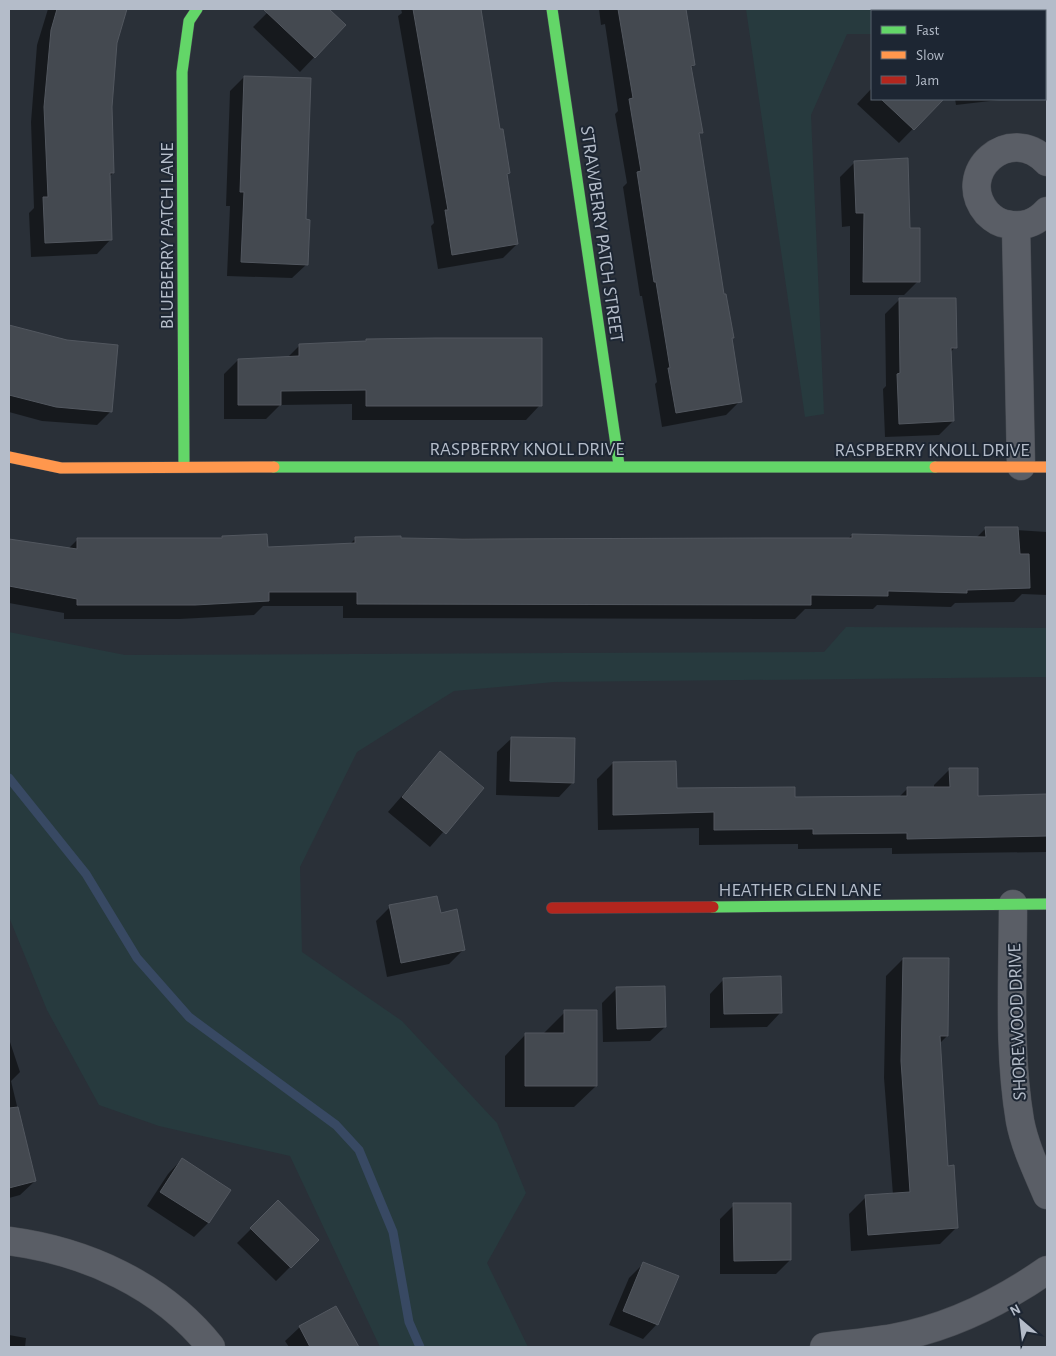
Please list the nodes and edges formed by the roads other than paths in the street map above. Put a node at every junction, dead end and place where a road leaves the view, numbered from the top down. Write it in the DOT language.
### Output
graph roads {
  1 [pos="196,9"];
  2 [pos="552,9"];
  3 [pos="1047,162"];
  4 [pos="1047,211"];
  5 [pos="1016,226"];
  6 [pos="9,457"];
  7 [pos="619,465"];
  8 [pos="184,466"];
  9 [pos="1034,466"];
  10 [pos="1013,904"];
  11 [pos="1047,904"];
  12 [pos="552,908"];
  13 [pos="1047,1196"];
  14 [pos="9,1241"];
  15 [pos="1047,1270"];
  16 [pos="211,1347"];
  17 [pos="824,1347"];
  1 -- 8 [label="street, BLUEBERRY PATCH LANE"];
  2 -- 7 [label="street, STRAWBERRY PATCH STREET"];
  3 -- 5 [label="street"];
  4 -- 5 [label="street"];
  5 -- 9 [label="street"];
  6 -- 8 [label="street, RASPBERRY KNOLL DRIVE"];
  7 -- 8 [label="street, RASPBERRY KNOLL DRIVE"];
  7 -- 9 [label="street, RASPBERRY KNOLL DRIVE"];
  10 -- 11 [label="street, HEATHER GLEN LANE"];
  10 -- 12 [label="street, HEATHER GLEN LANE"];
  10 -- 13 [label="street, SHOREWOOD DRIVE"];
  14 -- 16 [label="street"];
  15 -- 17 [label="street"];
}
